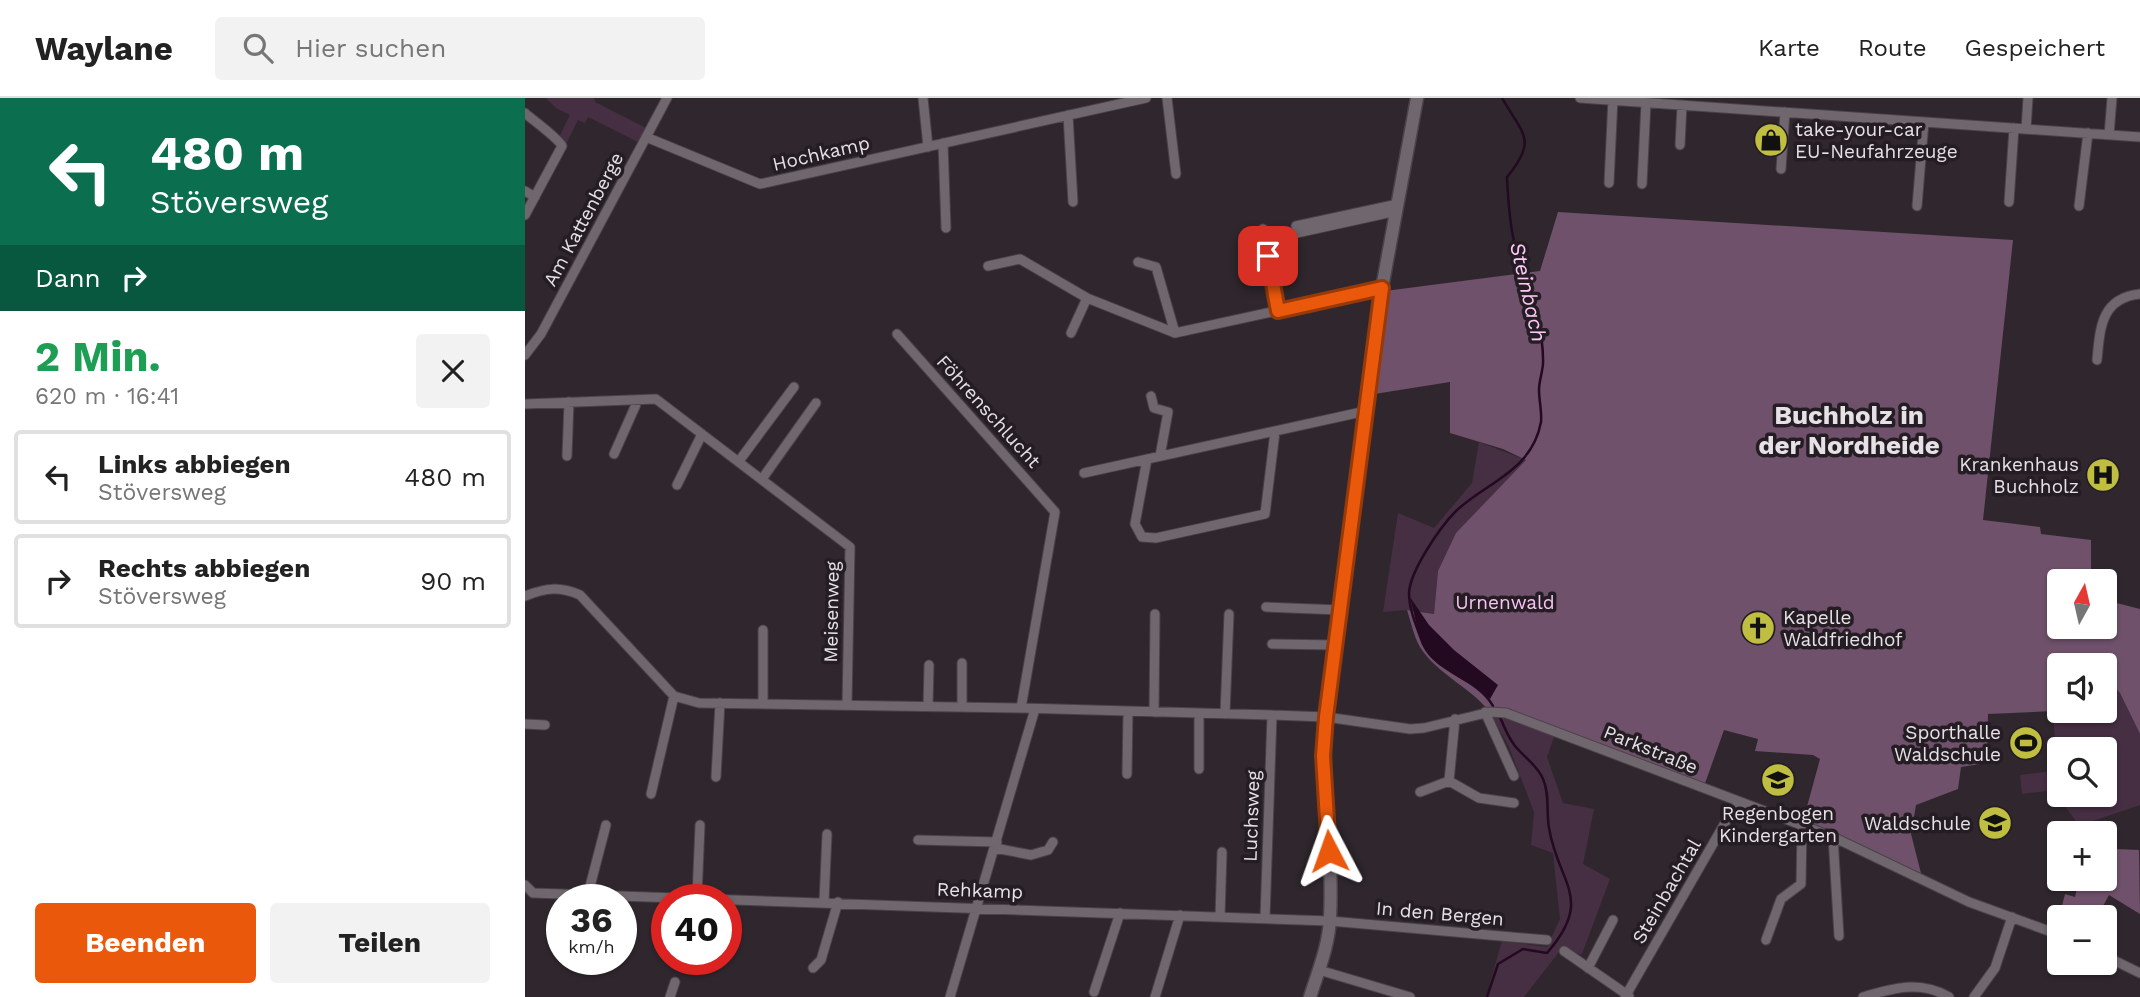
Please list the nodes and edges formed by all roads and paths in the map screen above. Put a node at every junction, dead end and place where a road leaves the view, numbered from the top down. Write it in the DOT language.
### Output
graph roads {
  1 [pos="667,98"];
  2 [pos="923,98"];
  3 [pos="1146,98"];
  4 [pos="1167,98"];
  5 [pos="1417,98"];
  6 [pos="1580,98"];
  7 [pos="2028,98"];
  8 [pos="2112,98"];
  9 [pos="1613,99"];
  10 [pos="1646,103"];
  11 [pos="1682,105"];
  12 [pos="1785,112"];
  13 [pos="525,113"];
  14 [pos="1069,115"];
  15 [pos="1924,122"];
  16 [pos="2014,128"];
  17 [pos="2026,129"];
  18 [pos="2088,133"];
  19 [pos="2109,135"];
  20 [pos="2140,137"];
  21 [pos="646,138"];
  22 [pos="943,143"];
  23 [pos="1680,145"];
  24 [pos="928,147"];
  25 [pos="1781,169"];
  26 [pos="1176,174"];
  27 [pos="1609,183"];
  28 [pos="1642,184"];
  29 [pos="525,191"];
  30 [pos="535,197"];
  31 [pos="1073,202"];
  32 [pos="2009,202"];
  33 [pos="1917,206"];
  34 [pos="2079,206"];
  35 [pos="1397,207"];
  36 [pos="525,215"];
  37 [pos="946,228"];
  38 [pos="1263,229"];
  39 [pos="1296,229"];
  40 [pos="1139,262"];
  41 [pos="988,265"];
  42 [pos="1382,288"];
  43 [pos="2140,294"];
  44 [pos="1087,299"];
  45 [pos="1278,311"];
  46 [pos="1071,333"];
  47 [pos="1175,333"];
  48 [pos="897,334"];
  49 [pos="525,355"];
  50 [pos="2097,360"];
  51 [pos="794,387"];
  52 [pos="1151,396"];
  53 [pos="638,400"];
  54 [pos="569,402"];
  55 [pos="816,403"];
  56 [pos="525,404"];
  57 [pos="1366,411"];
  58 [pos="1275,432"];
  59 [pos="702,434"];
  60 [pos="614,454"];
  61 [pos="567,456"];
  62 [pos="1160,456"];
  63 [pos="1147,459"];
  64 [pos="739,461"];
  65 [pos="1084,473"];
  66 [pos="762,479"];
  67 [pos="677,485"];
  68 [pos="525,596"];
  69 [pos="1266,607"];
  70 [pos="1340,610"];
  71 [pos="1155,614"];
  72 [pos="1229,614"];
  73 [pos="763,629"];
  74 [pos="1272,644"];
  75 [pos="1335,645"];
  76 [pos="962,663"];
  77 [pos="929,664"];
  78 [pos="674,696"];
  79 [pos="720,703"];
  80 [pos="763,704"];
  81 [pos="847,705"];
  82 [pos="928,706"];
  83 [pos="962,707"];
  84 [pos="1021,708"];
  85 [pos="1035,709"];
  86 [pos="1128,711"];
  87 [pos="1154,712"];
  88 [pos="1485,712"];
  89 [pos="1199,713"];
  90 [pos="1225,714"];
  91 [pos="1272,715"];
  92 [pos="1326,717"];
  93 [pos="1455,719"];
  94 [pos="525,724"];
  95 [pos="545,726"];
  96 [pos="1199,769"];
  97 [pos="1127,774"];
  98 [pos="1514,776"];
  99 [pos="716,777"];
  100 [pos="1449,781"];
  101 [pos="1420,792"];
  102 [pos="651,794"];
  103 [pos="1737,802"];
  104 [pos="1514,803"];
  105 [pos="606,825"];
  106 [pos="700,825"];
  107 [pos="1802,825"];
  108 [pos="827,834"];
  109 [pos="1833,838"];
  110 [pos="918,840"];
  111 [pos="1053,842"];
  112 [pos="996,845"];
  113 [pos="1222,852"];
  114 [pos="590,884"];
  115 [pos="698,884"];
  116 [pos="525,885"];
  117 [pos="546,892"];
  118 [pos="742,899"];
  119 [pos="824,902"];
  120 [pos="838,902"];
  121 [pos="978,908"];
  122 [pos="1120,913"];
  123 [pos="1180,915"];
  124 [pos="1220,916"];
  125 [pos="1265,918"];
  126 [pos="2012,918"];
  127 [pos="1613,920"];
  128 [pos="1330,921"];
  129 [pos="2047,930"];
  130 [pos="1839,936"];
  131 [pos="1547,940"];
  132 [pos="1766,940"];
  133 [pos="1563,951"];
  134 [pos="2117,962"];
  135 [pos="813,968"];
  136 [pos="1588,968"];
  137 [pos="1319,970"];
  138 [pos="2140,973"];
  139 [pos="675,982"];
  140 [pos="1094,992"];
  141 [pos="1627,996"];
  142 [pos="670,997"];
  143 [pos="950,997"];
  144 [pos="1155,997"];
  145 [pos="1310,997"];
  146 [pos="1410,997"];
  147 [pos="1863,997"];
  148 [pos="1949,997"];
  149 [pos="1974,997"];
  1 -- 21 [label="street, Am Kattenberge"];
  2 -- 24 [label="street"];
  3 -- 14 [label="street, Hochkamp"];
  4 -- 26 [label="street"];
  5 -- 35 [label="street"];
  6 -- 9 [label="street"];
  7 -- 17 [label="street"];
  8 -- 19 [label="street"];
  9 -- 10 [label="street"];
  9 -- 27 [label="street"];
  10 -- 11 [label="street"];
  10 -- 28 [label="street"];
  11 -- 12 [label="street"];
  11 -- 23 [label="street"];
  12 -- 15 [label="street"];
  12 -- 25 [label="street"];
  13 -- 30 [label="street"];
  14 -- 22 [label="street, Hochkamp"];
  14 -- 31 [label="street"];
  15 -- 16 [label="street"];
  15 -- 33 [label="street"];
  16 -- 17 [label="street"];
  16 -- 32 [label="street"];
  17 -- 18 [label="street"];
  18 -- 19 [label="street"];
  18 -- 34 [label="street"];
  19 -- 20 [label="street"];
  21 -- 24 [label="street, Hochkamp"];
  21 -- 49 [label="street, Am Kattenberge"];
  22 -- 24 [label="street, Hochkamp"];
  22 -- 37 [label="street"];
  29 -- 30 [label="street"];
  30 -- 36 [label="street"];
  35 -- 39 [label="street"];
  35 -- 42 [label="street"];
  38 -- 45 [label="street"];
  40 -- 47 [label="street"];
  41 -- 44 [label="street"];
  42 -- 45 [label="street"];
  42 -- 57 [label="street"];
  43 -- 50 [label="street"];
  44 -- 46 [label="street"];
  44 -- 47 [label="street"];
  45 -- 47 [label="street"];
  48 -- 84 [label="street, Föhrenschlucht"];
  51 -- 64 [label="street"];
  52 -- 62 [label="street"];
  53 -- 54 [label="street, Meisenweg"];
  53 -- 59 [label="street, Meisenweg"];
  53 -- 60 [label="street"];
  54 -- 56 [label="street, Meisenweg"];
  54 -- 61 [label="street"];
  55 -- 66 [label="street"];
  57 -- 58 [label="street"];
  57 -- 70 [label="street"];
  58 -- 62 [label="street"];
  58 -- 63 [label="street"];
  59 -- 64 [label="street, Meisenweg"];
  59 -- 67 [label="street"];
  62 -- 63 [label="street"];
  63 -- 65 [label="street"];
  64 -- 66 [label="street, Meisenweg"];
  66 -- 81 [label="street, Meisenweg"];
  68 -- 78 [label="street"];
  69 -- 70 [label="street"];
  70 -- 75 [label="street"];
  71 -- 87 [label="street"];
  72 -- 90 [label="street"];
  73 -- 80 [label="street"];
  74 -- 75 [label="street"];
  75 -- 92 [label="street"];
  76 -- 83 [label="street"];
  77 -- 82 [label="street"];
  78 -- 79 [label="street, Parkstraße"];
  78 -- 102 [label="street"];
  79 -- 80 [label="street, Parkstraße"];
  79 -- 99 [label="street"];
  80 -- 81 [label="street, Parkstraße"];
  81 -- 82 [label="street, Parkstraße"];
  82 -- 83 [label="street, Parkstraße"];
  83 -- 84 [label="street, Parkstraße"];
  84 -- 85 [label="street, Parkstraße"];
  85 -- 86 [label="street, Parkstraße"];
  85 -- 112 [label="street"];
  86 -- 87 [label="street, Parkstraße"];
  86 -- 97 [label="street"];
  87 -- 89 [label="street, Parkstraße"];
  88 -- 93 [label="street, Parkstraße"];
  88 -- 98 [label="street"];
  88 -- 103 [label="street, Parkstraße"];
  89 -- 90 [label="street, Parkstraße"];
  89 -- 96 [label="street"];
  90 -- 91 [label="street, Parkstraße"];
  91 -- 92 [label="street, Parkstraße"];
  91 -- 125 [label="street, Luchsweg"];
  92 -- 93 [label="street, Parkstraße"];
  92 -- 128 [label="street"];
  93 -- 100 [label="street"];
  94 -- 95 [label="street"];
  100 -- 101 [label="street"];
  100 -- 104 [label="street"];
  103 -- 107 [label="street, Parkstraße"];
  103 -- 141 [label="street, Steinbachtal"];
  105 -- 114 [label="street"];
  106 -- 115 [label="street"];
  107 -- 109 [label="street, Parkstraße"];
  107 -- 132 [label="street"];
  108 -- 119 [label="street"];
  109 -- 126 [label="street, Parkstraße"];
  109 -- 130 [label="street"];
  110 -- 112 [label="street"];
  111 -- 112 [label="street"];
  112 -- 121 [label="street"];
  113 -- 124 [label="street"];
  116 -- 117 [label="street, Rehkamp"];
  118 -- 119 [label="street, Rehkamp"];
  119 -- 120 [label="street, Rehkamp"];
  120 -- 121 [label="street, Rehkamp"];
  120 -- 135 [label="street"];
  121 -- 122 [label="street, Rehkamp"];
  121 -- 143 [label="street"];
  122 -- 123 [label="street, Rehkamp"];
  122 -- 140 [label="street"];
  123 -- 124 [label="street, Rehkamp"];
  123 -- 144 [label="street"];
  124 -- 125 [label="street, Rehkamp"];
  125 -- 128 [label="street, Rehkamp"];
  126 -- 129 [label="street, Parkstraße"];
  126 -- 149 [label="street"];
  127 -- 136 [label="street"];
  128 -- 131 [label="street, In den Bergen"];
  128 -- 137 [label="street"];
  133 -- 136 [label="street"];
  134 -- 138 [label="street"];
  136 -- 141 [label="street"];
  137 -- 145 [label="street"];
  137 -- 146 [label="street"];
  139 -- 142 [label="street"];
  147 -- 148 [label="street"];
}
